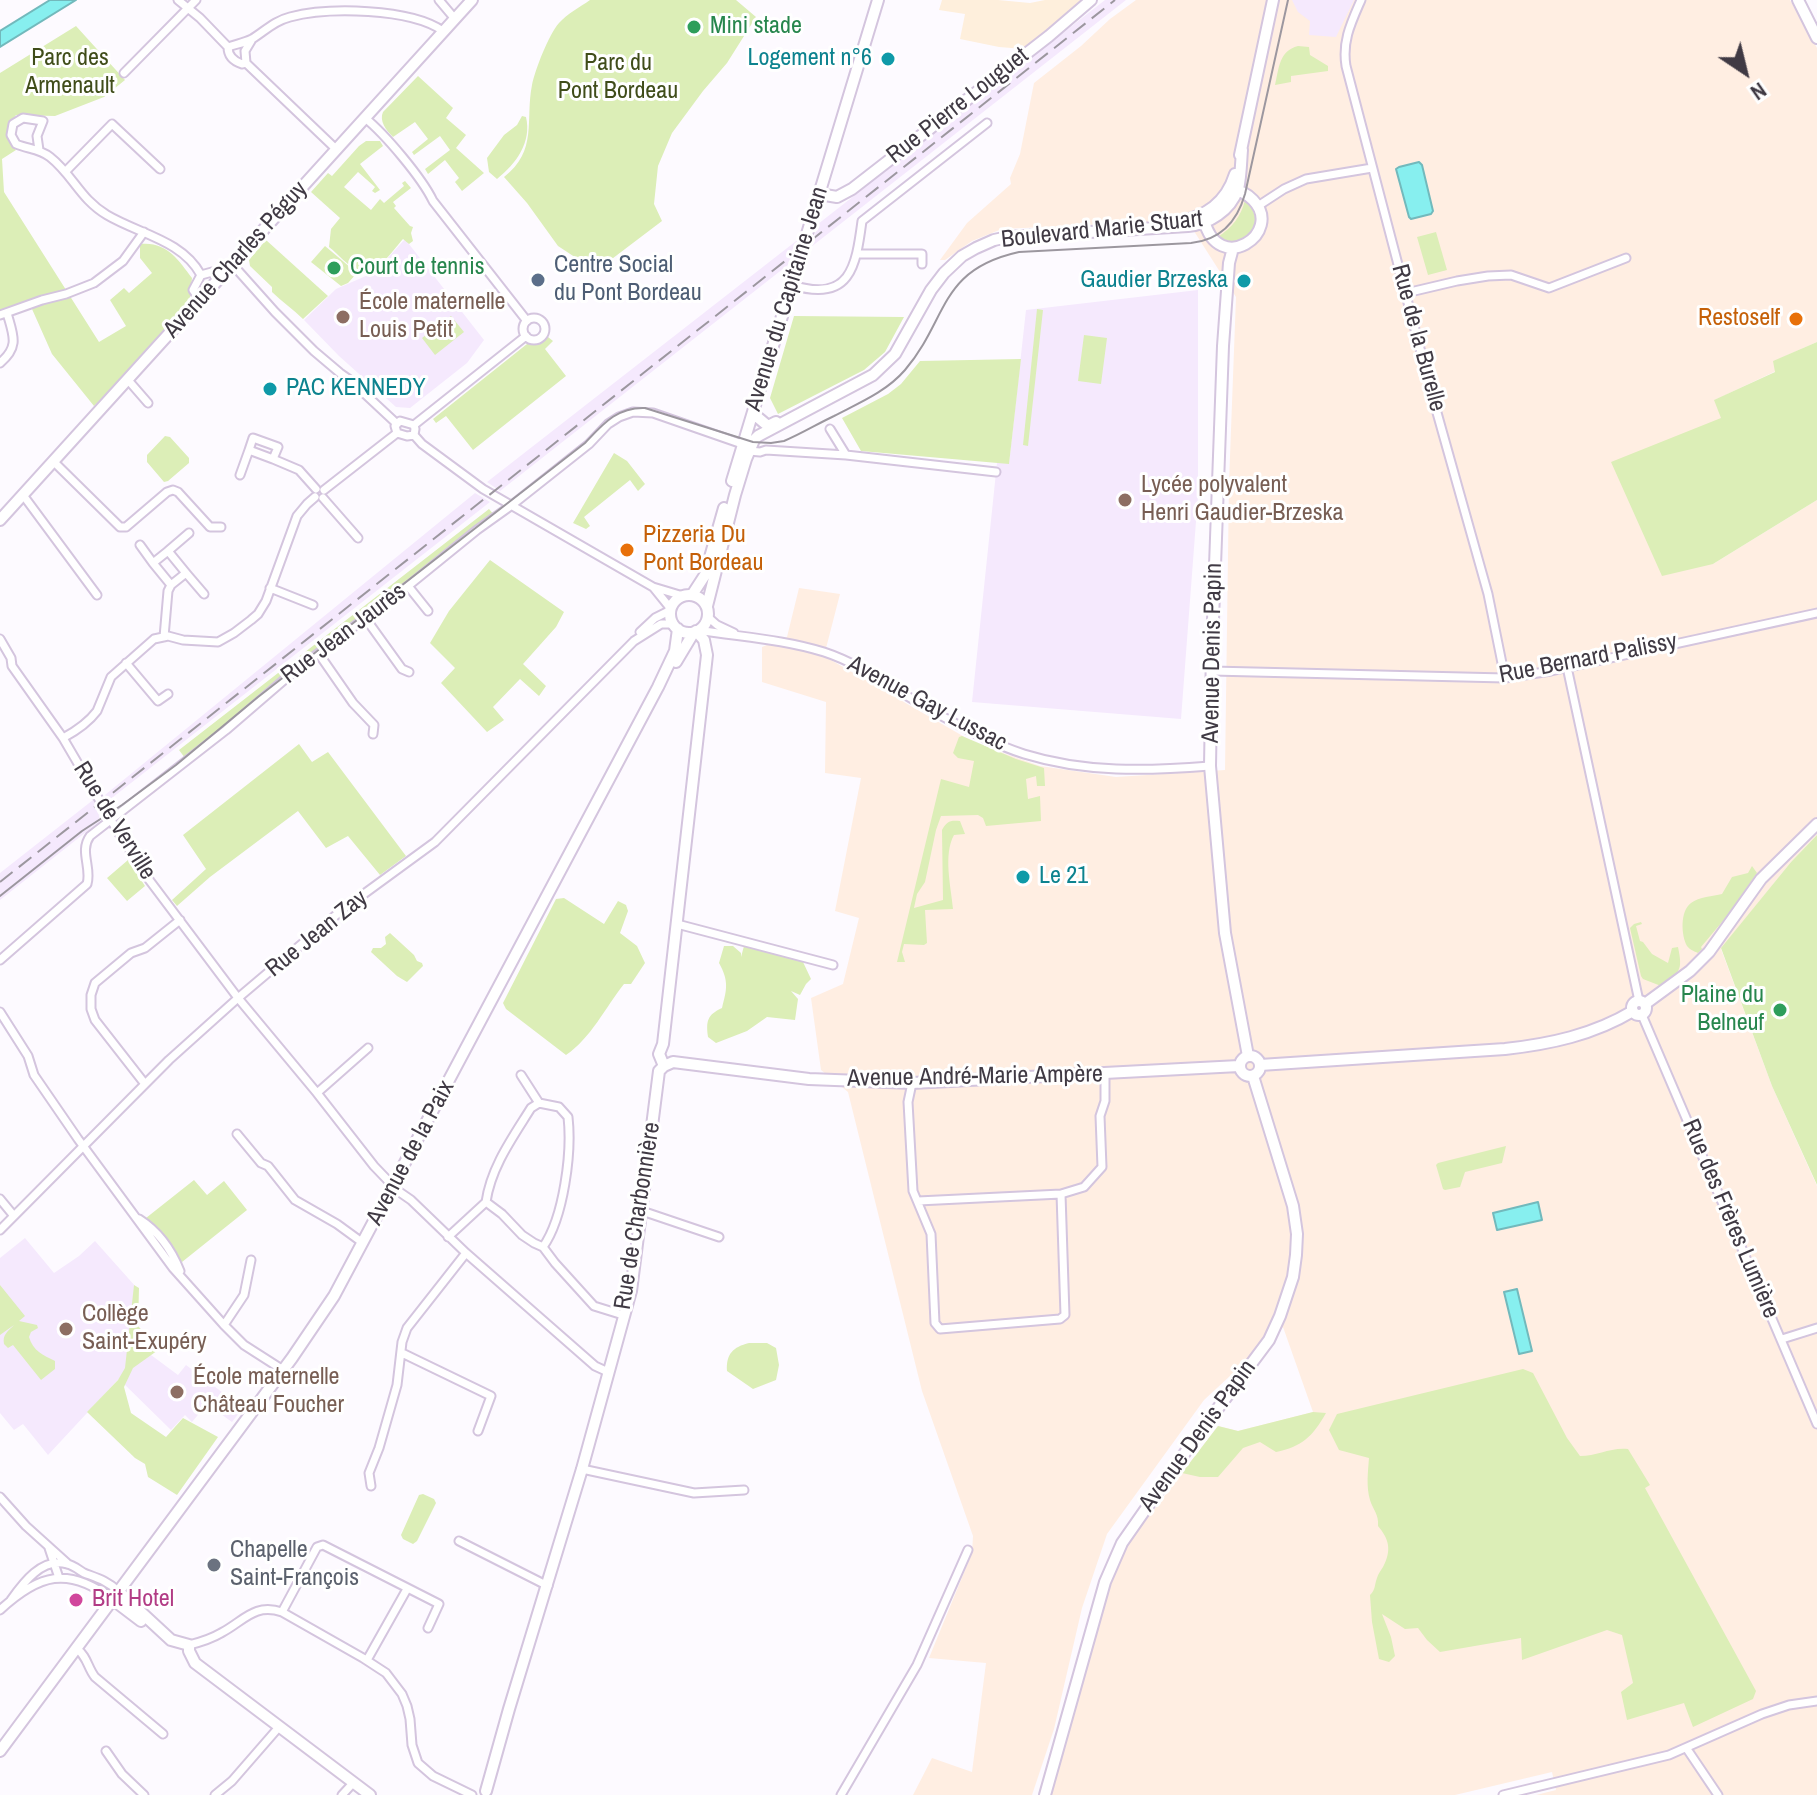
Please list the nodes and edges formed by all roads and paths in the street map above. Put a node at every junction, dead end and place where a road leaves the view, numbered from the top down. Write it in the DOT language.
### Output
graph roads {
  1 [pos="178,0"];
  2 [pos="196,0"];
  3 [pos="439,0"];
  4 [pos="472,0"];
  5 [pos="880,0"];
  6 [pos="1091,0"];
  7 [pos="1273,0"];
  8 [pos="1361,0"];
  9 [pos="1798,0"];
  10 [pos="188,9"];
  11 [pos="455,19"];
  12 [pos="443,31"];
  13 [pos="1817,38"];
  14 [pos="252,39"];
  15 [pos="228,47"];
  16 [pos="246,63"];
  17 [pos="124,73"];
  18 [pos="365,118"];
  19 [pos="987,123"];
  20 [pos="39,150"];
  21 [pos="337,150"];
  22 [pos="1372,168"];
  23 [pos="160,169"];
  24 [pos="65,172"];
  25 [pos="1233,189"];
  26 [pos="821,195"];
  27 [pos="1258,206"];
  28 [pos="1205,219"];
  29 [pos="144,232"];
  30 [pos="1233,248"];
  31 [pos="857,254"];
  32 [pos="1626,258"];
  33 [pos="922,264"];
  34 [pos="233,265"];
  35 [pos="201,275"];
  36 [pos="221,277"];
  37 [pos="793,285"];
  38 [pos="1406,293"];
  39 [pos="200,300"];
  40 [pos="3,314"];
  41 [pos="527,321"];
  42 [pos="526,336"];
  43 [pos="0,363"];
  44 [pos="128,380"];
  45 [pos="148,403"];
  46 [pos="756,416"];
  47 [pos="396,423"];
  48 [pos="414,425"];
  49 [pos="768,426"];
  50 [pos="830,429"];
  51 [pos="397,433"];
  52 [pos="414,435"];
  53 [pos="749,443"];
  54 [pos="249,450"];
  55 [pos="846,455"];
  56 [pos="273,459"];
  57 [pos="53,461"];
  58 [pos="996,472"];
  59 [pos="240,475"];
  60 [pos="319,494"];
  61 [pos="23,495"];
  62 [pos="512,505"];
  63 [pos="0,520"];
  64 [pos="221,527"];
  65 [pos="189,533"];
  66 [pos="358,538"];
  67 [pos="140,545"];
  68 [pos="168,551"];
  69 [pos="153,563"];
  70 [pos="186,573"];
  71 [pos="171,585"];
  72 [pos="408,586"];
  73 [pos="653,587"];
  74 [pos="270,588"];
  75 [pos="204,594"];
  76 [pos="97,595"];
  77 [pos="688,596"];
  78 [pos="313,605"];
  79 [pos="671,609"];
  80 [pos="428,611"];
  81 [pos="707,612"];
  82 [pos="1817,613"];
  83 [pos="366,619"];
  84 [pos="676,626"];
  85 [pos="696,631"];
  86 [pos="740,635"];
  87 [pos="164,637"];
  88 [pos="0,639"];
  89 [pos="634,641"];
  90 [pos="319,654"];
  91 [pos="126,663"];
  92 [pos="1567,667"];
  93 [pos="1212,671"];
  94 [pos="409,672"];
  95 [pos="1505,678"];
  96 [pos="658,687"];
  97 [pos="168,694"];
  98 [pos="373,734"];
  99 [pos="63,738"];
  100 [pos="1210,766"];
  101 [pos="111,820"];
  102 [pos="1817,824"];
  103 [pos="180,920"];
  104 [pos="677,924"];
  105 [pos="0,960"];
  106 [pos="833,965"];
  107 [pos="238,998"];
  108 [pos="1640,1008"];
  109 [pos="0,1012"];
  110 [pos="368,1048"];
  111 [pos="1248,1056"];
  112 [pos="1260,1065"];
  113 [pos="664,1066"];
  114 [pos="1239,1066"];
  115 [pos="1105,1074"];
  116 [pos="521,1075"];
  117 [pos="1253,1076"];
  118 [pos="912,1083"];
  119 [pos="145,1084"];
  120 [pos="317,1093"];
  121 [pos="539,1103"];
  122 [pos="237,1134"];
  123 [pos="84,1147"];
  124 [pos="393,1185"];
  125 [pos="1061,1194"];
  126 [pos="0,1199"];
  127 [pos="918,1201"];
  128 [pos="486,1202"];
  129 [pos="642,1211"];
  130 [pos="14,1216"];
  131 [pos="0,1230"];
  132 [pos="448,1237"];
  133 [pos="719,1237"];
  134 [pos="363,1243"];
  135 [pos="543,1247"];
  136 [pos="466,1253"];
  137 [pos="251,1260"];
  138 [pos="623,1315"];
  139 [pos="224,1325"];
  140 [pos="1817,1328"];
  141 [pos="1782,1339"];
  142 [pos="402,1353"];
  143 [pos="283,1370"];
  144 [pos="608,1372"];
  145 [pos="1817,1424"];
  146 [pos="478,1431"];
  147 [pos="582,1469"];
  148 [pos="371,1486"];
  149 [pos="744,1490"];
  150 [pos="0,1497"];
  151 [pos="459,1541"];
  152 [pos="48,1546"];
  153 [pos="968,1550"];
  154 [pos="54,1563"];
  155 [pos="67,1564"];
  156 [pos="59,1578"];
  157 [pos="548,1586"];
  158 [pos="407,1589"];
  159 [pos="115,1595"];
  160 [pos="11,1600"];
  161 [pos="0,1610"];
  162 [pos="282,1612"];
  163 [pos="428,1628"];
  164 [pos="76,1648"];
  165 [pos="189,1648"];
  166 [pos="367,1660"];
  167 [pos="1817,1701"];
  168 [pos="279,1727"];
  169 [pos="163,1734"];
  170 [pos="2,1744"];
  171 [pos="1687,1749"];
  172 [pos="106,1751"];
  173 [pos="354,1782"];
  174 [pos="482,1794"];
  175 [pos="144,1795"];
  176 [pos="215,1795"];
  177 [pos="342,1795"];
  178 [pos="370,1795"];
  179 [pos="841,1795"];
  180 [pos="1045,1795"];
  181 [pos="1503,1795"];
  182 [pos="1718,1795"];
  1 -- 10 [label="street"];
  2 -- 10 [label="street"];
  3 -- 11 [label="street"];
  4 -- 11 [label="main road, Avenue Charles Péguy"];
  5 -- 26 [label="main road, Avenue du Capitaine Jean"];
  6 -- 26 [label="main road, Rue Pierre Louguet"];
  7 -- 25 [label="main road, Boulevard Marie Stuart"];
  8 -- 22 [label="street, Rue de la Burelle"];
  9 -- 13 [label="main road"];
  10 -- 15 [label="street"];
  10 -- 17 [label="street"];
  11 -- 12 [label="main road, Avenue Charles Péguy"];
  12 -- 14 [label="street"];
  12 -- 18 [label="main road, Avenue Charles Péguy"];
  14 -- 15 [label="street"];
  14 -- 16 [label="street"];
  15 -- 16 [label="street"];
  16 -- 21 [label="street"];
  18 -- 21 [label="main road, Avenue Charles Péguy"];
  18 -- 41 [label="street"];
  19 -- 31 [label="street"];
  20 -- 20 [label="street"];
  20 -- 24 [label="street"];
  21 -- 34 [label="main road, Avenue Charles Péguy"];
  22 -- 27 [label="street"];
  22 -- 38 [label="street, Rue de la Burelle"];
  23 -- 24 [label="street"];
  24 -- 29 [label="street"];
  25 -- 27 [label="main road"];
  25 -- 28 [label="main road, Boulevard Marie Stuart"];
  26 -- 37 [label="main road, Avenue du Capitaine Jean"];
  27 -- 30 [label="main road"];
  28 -- 30 [label="main road"];
  28 -- 49 [label="main road"];
  28 -- 53 [label="main road, Boulevard Marie Stuart"];
  29 -- 35 [label="street"];
  29 -- 40 [label="street"];
  30 -- 93 [label="main road, Avenue Denis Papin"];
  31 -- 33 [label="street"];
  31 -- 37 [label="street"];
  32 -- 38 [label="street"];
  34 -- 36 [label="main road, Avenue Charles Péguy"];
  34 -- 47 [label="street"];
  35 -- 36 [label="street"];
  35 -- 39 [label="street"];
  36 -- 39 [label="main road, Avenue Charles Péguy"];
  37 -- 46 [label="main road, Avenue du Capitaine Jean"];
  37 -- 53 [label="main road, Avenue du Capitaine Jean"];
  38 -- 95 [label="street, Rue de la Burelle"];
  39 -- 44 [label="main road, Avenue Charles Péguy"];
  40 -- 43 [label="street"];
  41 -- 42 [label="street"];
  41 -- 42 [label="street"];
  42 -- 48 [label="street"];
  44 -- 45 [label="street"];
  44 -- 57 [label="main road, Avenue Charles Péguy"];
  46 -- 49 [label="main road"];
  46 -- 53 [label="main road, Avenue du Capitaine Jean"];
  47 -- 48 [label="street"];
  47 -- 51 [label="street"];
  48 -- 52 [label="street"];
  49 -- 53 [label="main road"];
  50 -- 55 [label="street"];
  51 -- 52 [label="street"];
  51 -- 60 [label="street"];
  52 -- 62 [label="street"];
  53 -- 55 [label="street"];
  53 -- 62 [label="street, Rue Jean Jaurès"];
  53 -- 77 [label="main road, Avenue du Capitaine Jean"];
  53 -- 81 [label="main road, Avenue du Capitaine Jean"];
  54 -- 56 [label="street"];
  54 -- 56 [label="street"];
  54 -- 59 [label="street"];
  55 -- 58 [label="street"];
  56 -- 60 [label="street"];
  57 -- 61 [label="main road, Avenue Charles Péguy"];
  57 -- 64 [label="street"];
  60 -- 66 [label="street"];
  60 -- 74 [label="street"];
  61 -- 63 [label="main road, Avenue Charles Péguy"];
  61 -- 76 [label="street"];
  62 -- 72 [label="street, Rue Jean Jaurès"];
  62 -- 73 [label="street"];
  65 -- 68 [label="street"];
  67 -- 69 [label="street"];
  68 -- 69 [label="street"];
  68 -- 70 [label="street"];
  69 -- 71 [label="street"];
  70 -- 71 [label="street"];
  70 -- 75 [label="street"];
  71 -- 87 [label="street"];
  72 -- 80 [label="street"];
  72 -- 83 [label="street, Rue Jean Jaurès"];
  73 -- 77 [label="street"];
  73 -- 79 [label="street"];
  74 -- 78 [label="street"];
  74 -- 87 [label="street"];
  77 -- 79 [label="main road"];
  77 -- 81 [label="main road"];
  79 -- 84 [label="main road"];
  79 -- 89 [label="street, Rue Jean Zay"];
  81 -- 85 [label="main road"];
  81 -- 86 [label="street, Avenue Gay Lussac"];
  82 -- 92 [label="street, Rue Bernard Palissy"];
  83 -- 90 [label="street, Rue Jean Jaurès"];
  83 -- 94 [label="street"];
  84 -- 85 [label="main road"];
  84 -- 89 [label="street, Rue Jean Zay"];
  84 -- 96 [label="main road, Avenue de la Paix"];
  85 -- 86 [label="street, Avenue Gay Lussac"];
  85 -- 96 [label="main road, Avenue de la Paix"];
  85 -- 104 [label="main road, Rue de Charbonnière"];
  86 -- 100 [label="street, Avenue Gay Lussac"];
  87 -- 91 [label="street"];
  88 -- 99 [label="street, Rue de Verville"];
  89 -- 107 [label="street, Rue Jean Zay"];
  90 -- 98 [label="street"];
  90 -- 101 [label="street, Rue Jean Jaurès"];
  91 -- 97 [label="street"];
  91 -- 99 [label="street"];
  92 -- 95 [label="street, Rue Bernard Palissy"];
  92 -- 108 [label="street, Rue des Frères Lumière"];
  93 -- 95 [label="street, Rue Bernard Palissy"];
  93 -- 100 [label="main road, Avenue Denis Papin"];
  96 -- 124 [label="main road, Avenue de la Paix"];
  99 -- 101 [label="street, Rue de Verville"];
  100 -- 111 [label="main road, Avenue Denis Papin"];
  101 -- 103 [label="street, Rue de Verville"];
  101 -- 105 [label="street, Rue Jean Jaurès"];
  102 -- 108 [label="main road"];
  103 -- 107 [label="street, Rue de Verville"];
  103 -- 119 [label="street"];
  104 -- 106 [label="street"];
  104 -- 113 [label="main road, Rue de Charbonnière"];
  107 -- 119 [label="street, Rue Jean Zay"];
  107 -- 120 [label="street, Rue de Verville"];
  108 -- 112 [label="main road"];
  108 -- 141 [label="street, Rue des Frères Lumière"];
  109 -- 123 [label="street"];
  110 -- 120 [label="street"];
  111 -- 112 [label="main road"];
  111 -- 114 [label="main road"];
  112 -- 117 [label="main road"];
  113 -- 118 [label="main road, Avenue André-Marie Ampère"];
  113 -- 129 [label="main road, Rue de Charbonnière"];
  114 -- 115 [label="main road, Avenue André-Marie Ampère"];
  114 -- 117 [label="main road"];
  115 -- 118 [label="main road, Avenue André-Marie Ampère"];
  115 -- 125 [label="street"];
  116 -- 121 [label="street"];
  117 -- 180 [label="main road, Avenue Denis Papin"];
  118 -- 127 [label="street"];
  119 -- 123 [label="street, Rue Jean Zay"];
  120 -- 124 [label="street, Rue de Verville"];
  121 -- 128 [label="street"];
  121 -- 135 [label="street"];
  122 -- 134 [label="street"];
  123 -- 130 [label="street, Rue Jean Zay"];
  123 -- 139 [label="street"];
  124 -- 132 [label="street, Rue de Verville"];
  124 -- 134 [label="main road, Avenue de la Paix"];
  125 -- 127 [label="street"];
  125 -- 127 [label="street"];
  126 -- 130 [label="street"];
  128 -- 132 [label="street"];
  128 -- 135 [label="street"];
  129 -- 133 [label="street"];
  129 -- 138 [label="main road, Rue de Charbonnière"];
  130 -- 131 [label="street, Rue Jean Zay"];
  132 -- 136 [label="street, Rue de Verville"];
  134 -- 143 [label="main road, Avenue de la Paix"];
  135 -- 138 [label="street"];
  136 -- 142 [label="street"];
  136 -- 144 [label="street, Rue de Verville"];
  137 -- 139 [label="street"];
  138 -- 144 [label="main road, Rue de Charbonnière"];
  139 -- 143 [label="street"];
  140 -- 141 [label="street"];
  141 -- 145 [label="street, Rue des Frères Lumière"];
  142 -- 146 [label="street"];
  142 -- 148 [label="street"];
  143 -- 159 [label="main road, Avenue de la Paix"];
  144 -- 147 [label="main road, Rue de Charbonnière"];
  147 -- 149 [label="street"];
  147 -- 157 [label="main road, Rue de Charbonnière"];
  150 -- 152 [label="street"];
  151 -- 157 [label="street"];
  152 -- 154 [label="street"];
  152 -- 155 [label="street"];
  153 -- 179 [label="street"];
  154 -- 155 [label="street"];
  154 -- 156 [label="street"];
  154 -- 160 [label="street"];
  155 -- 159 [label="street"];
  156 -- 159 [label="street"];
  156 -- 160 [label="street"];
  157 -- 174 [label="main road, Rue de Charbonnière"];
  158 -- 162 [label="street"];
  158 -- 163 [label="street"];
  158 -- 166 [label="street"];
  159 -- 164 [label="main road, Avenue de la Paix"];
  159 -- 165 [label="main road"];
  160 -- 161 [label="street"];
  162 -- 165 [label="street"];
  162 -- 166 [label="street"];
  164 -- 169 [label="street"];
  164 -- 170 [label="main road, Avenue de la Paix"];
  165 -- 168 [label="main road"];
  166 -- 174 [label="street"];
  167 -- 171 [label="street"];
  168 -- 173 [label="main road"];
  168 -- 176 [label="street"];
  171 -- 181 [label="street"];
  171 -- 182 [label="street"];
  172 -- 175 [label="street"];
  173 -- 177 [label="street"];
  173 -- 178 [label="main road"];
}
